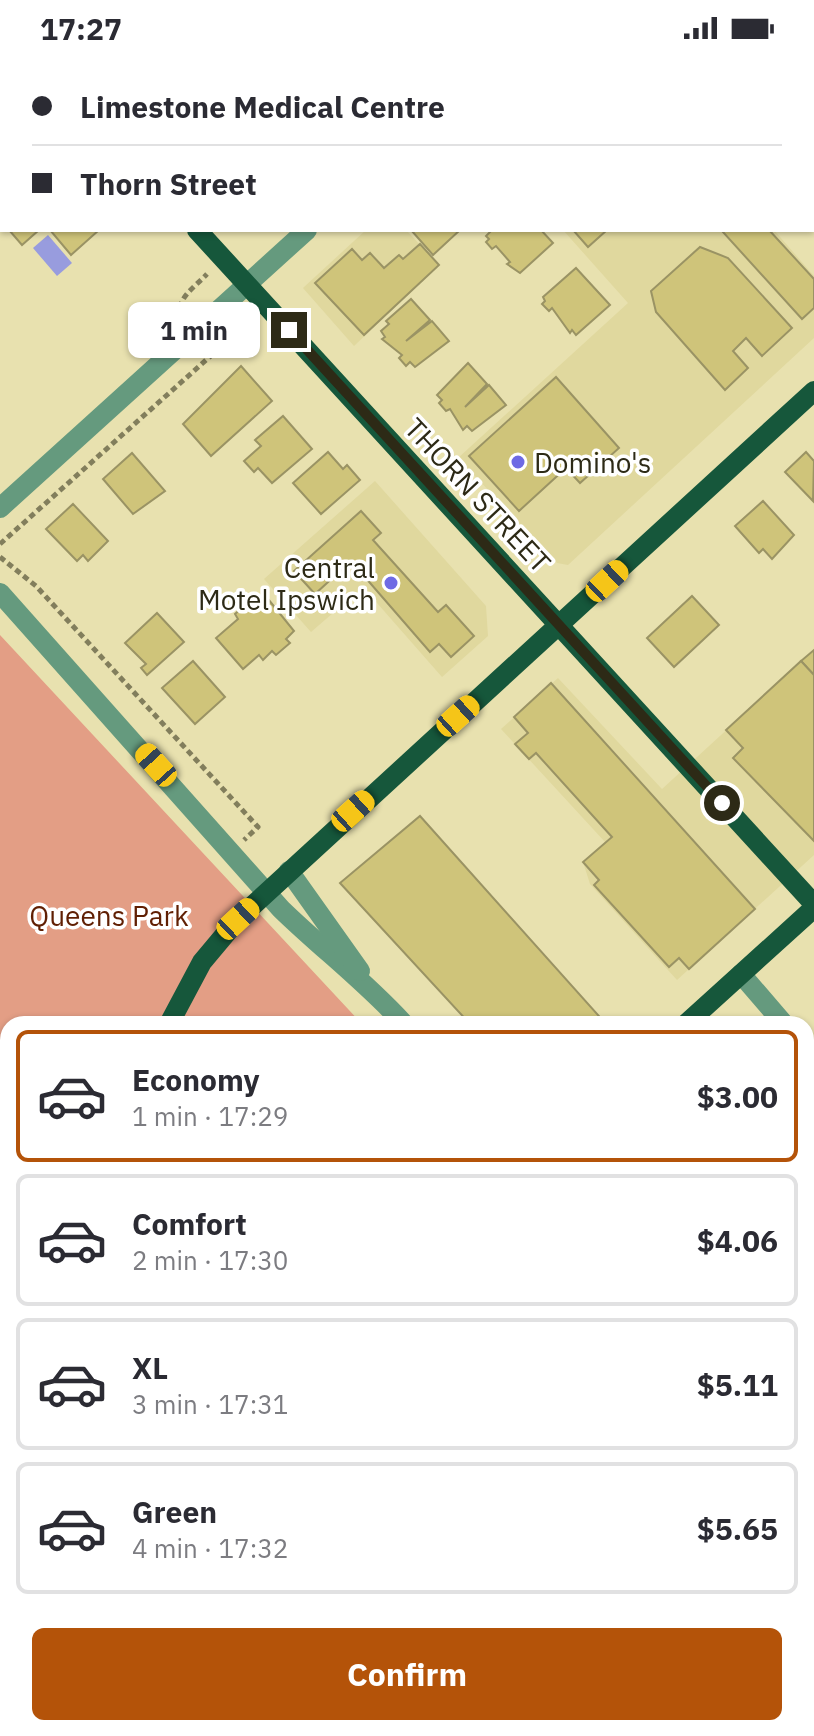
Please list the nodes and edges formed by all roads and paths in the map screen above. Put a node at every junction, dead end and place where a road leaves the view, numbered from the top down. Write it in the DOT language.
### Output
graph roads {
  1 [pos="199,232"];
  2 [pos="305,232"];
  3 [pos="207,274"];
  4 [pos="247,285"];
  5 [pos="180,319"];
  6 [pos="214,353"];
  7 [pos="814,391"];
  8 [pos="0,508"];
  9 [pos="0,544"];
  10 [pos="0,557"];
  11 [pos="0,593"];
  12 [pos="559,624"];
  13 [pos="258,827"];
  14 [pos="289,871"];
  15 [pos="266,892"];
  16 [pos="814,906"];
  17 [pos="741,974"];
  18 [pos="370,988"];
  19 [pos="173,1016"];
  20 [pos="396,1016"];
  21 [pos="695,1016"];
  22 [pos="777,1016"];
  1 -- 4 [label="main road, THORN STREET"];
  2 -- 4 [label="street"];
  3 -- 5 [label="path"];
  4 -- 8 [label="street"];
  4 -- 12 [label="main road, THORN STREET"];
  6 -- 9 [label="path"];
  7 -- 12 [label="main road"];
  10 -- 13 [label="path"];
  11 -- 15 [label="street"];
  12 -- 14 [label="main road"];
  12 -- 16 [label="main road, THORN STREET"];
  14 -- 15 [label="main road"];
  14 -- 18 [label="street"];
  15 -- 18 [label="street"];
  15 -- 19 [label="main road"];
  16 -- 17 [label="main road"];
  17 -- 21 [label="main road"];
  17 -- 22 [label="street"];
  18 -- 20 [label="street"];
}
